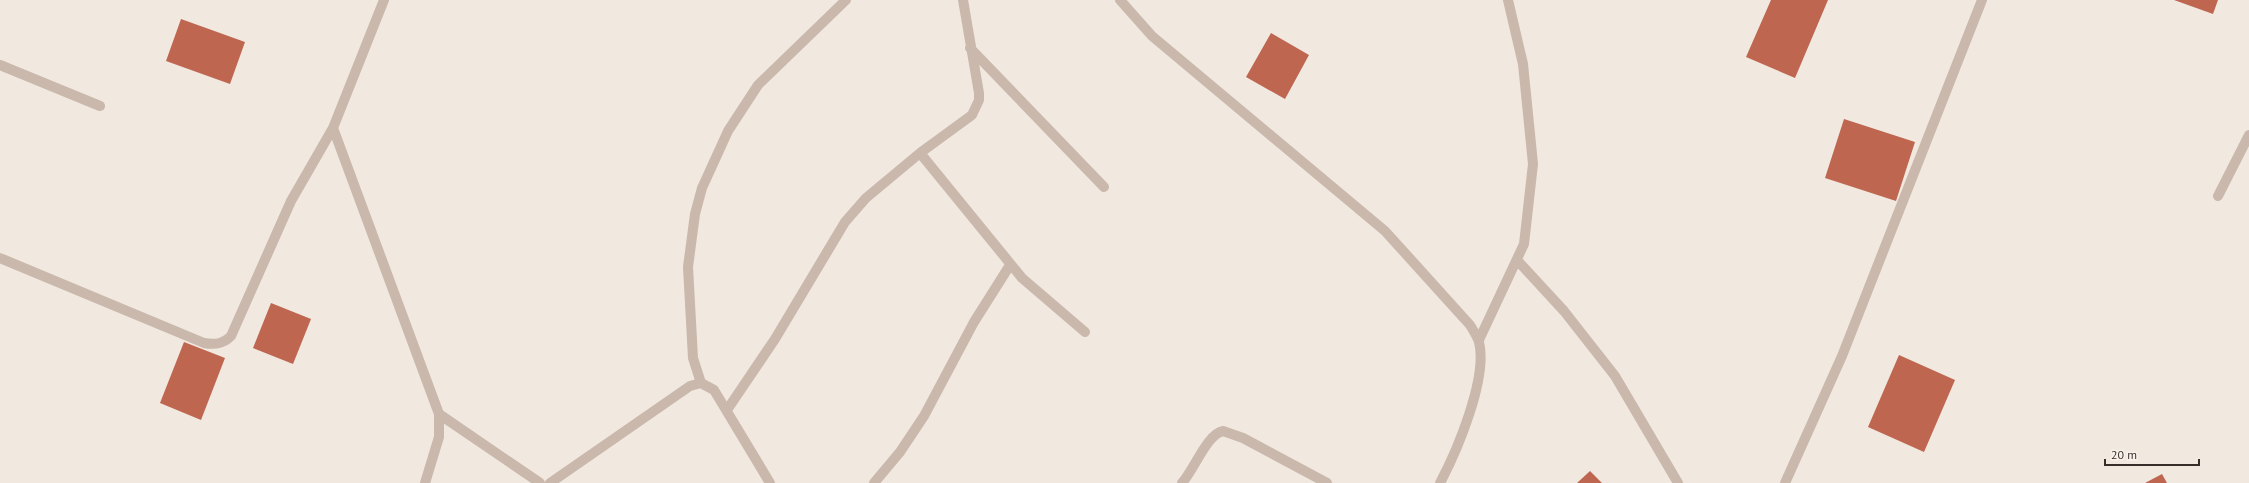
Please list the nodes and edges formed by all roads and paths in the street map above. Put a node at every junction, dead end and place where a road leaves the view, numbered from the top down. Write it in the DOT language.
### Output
graph roads {
  1 [pos="384,0"];
  2 [pos="846,0"];
  3 [pos="963,0"];
  4 [pos="1120,0"];
  5 [pos="1508,0"];
  6 [pos="1982,0"];
  7 [pos="970,48"];
  8 [pos="0,65"];
  9 [pos="100,106"];
  10 [pos="333,128"];
  11 [pos="2249,135"];
  12 [pos="920,153"];
  13 [pos="1104,187"];
  14 [pos="2218,196"];
  15 [pos="0,258"];
  16 [pos="1517,260"];
  17 [pos="1010,265"];
  18 [pos="1086,332"];
  19 [pos="1479,340"];
  20 [pos="701,383"];
  21 [pos="727,410"];
  22 [pos="439,414"];
  23 [pos="424,483"];
  24 [pos="540,483"];
  25 [pos="550,483"];
  26 [pos="770,483"];
  27 [pos="874,483"];
  28 [pos="1182,483"];
  29 [pos="1327,483"];
  30 [pos="1440,483"];
  31 [pos="1678,483"];
  32 [pos="1785,483"];
  1 -- 10 [label="street"];
  2 -- 20 [label="street"];
  3 -- 7 [label="street"];
  4 -- 19 [label="street"];
  5 -- 16 [label="street"];
  6 -- 32 [label="street"];
  7 -- 12 [label="street"];
  7 -- 13 [label="street"];
  8 -- 9 [label="street"];
  10 -- 15 [label="street"];
  10 -- 22 [label="street"];
  11 -- 14 [label="street"];
  12 -- 17 [label="street"];
  12 -- 21 [label="street"];
  16 -- 19 [label="street"];
  16 -- 31 [label="street"];
  17 -- 18 [label="street"];
  17 -- 27 [label="street"];
  19 -- 30 [label="street"];
  20 -- 21 [label="street"];
  20 -- 25 [label="street"];
  21 -- 26 [label="street"];
  22 -- 23 [label="street"];
  22 -- 24 [label="street"];
  28 -- 29 [label="street"];
}
